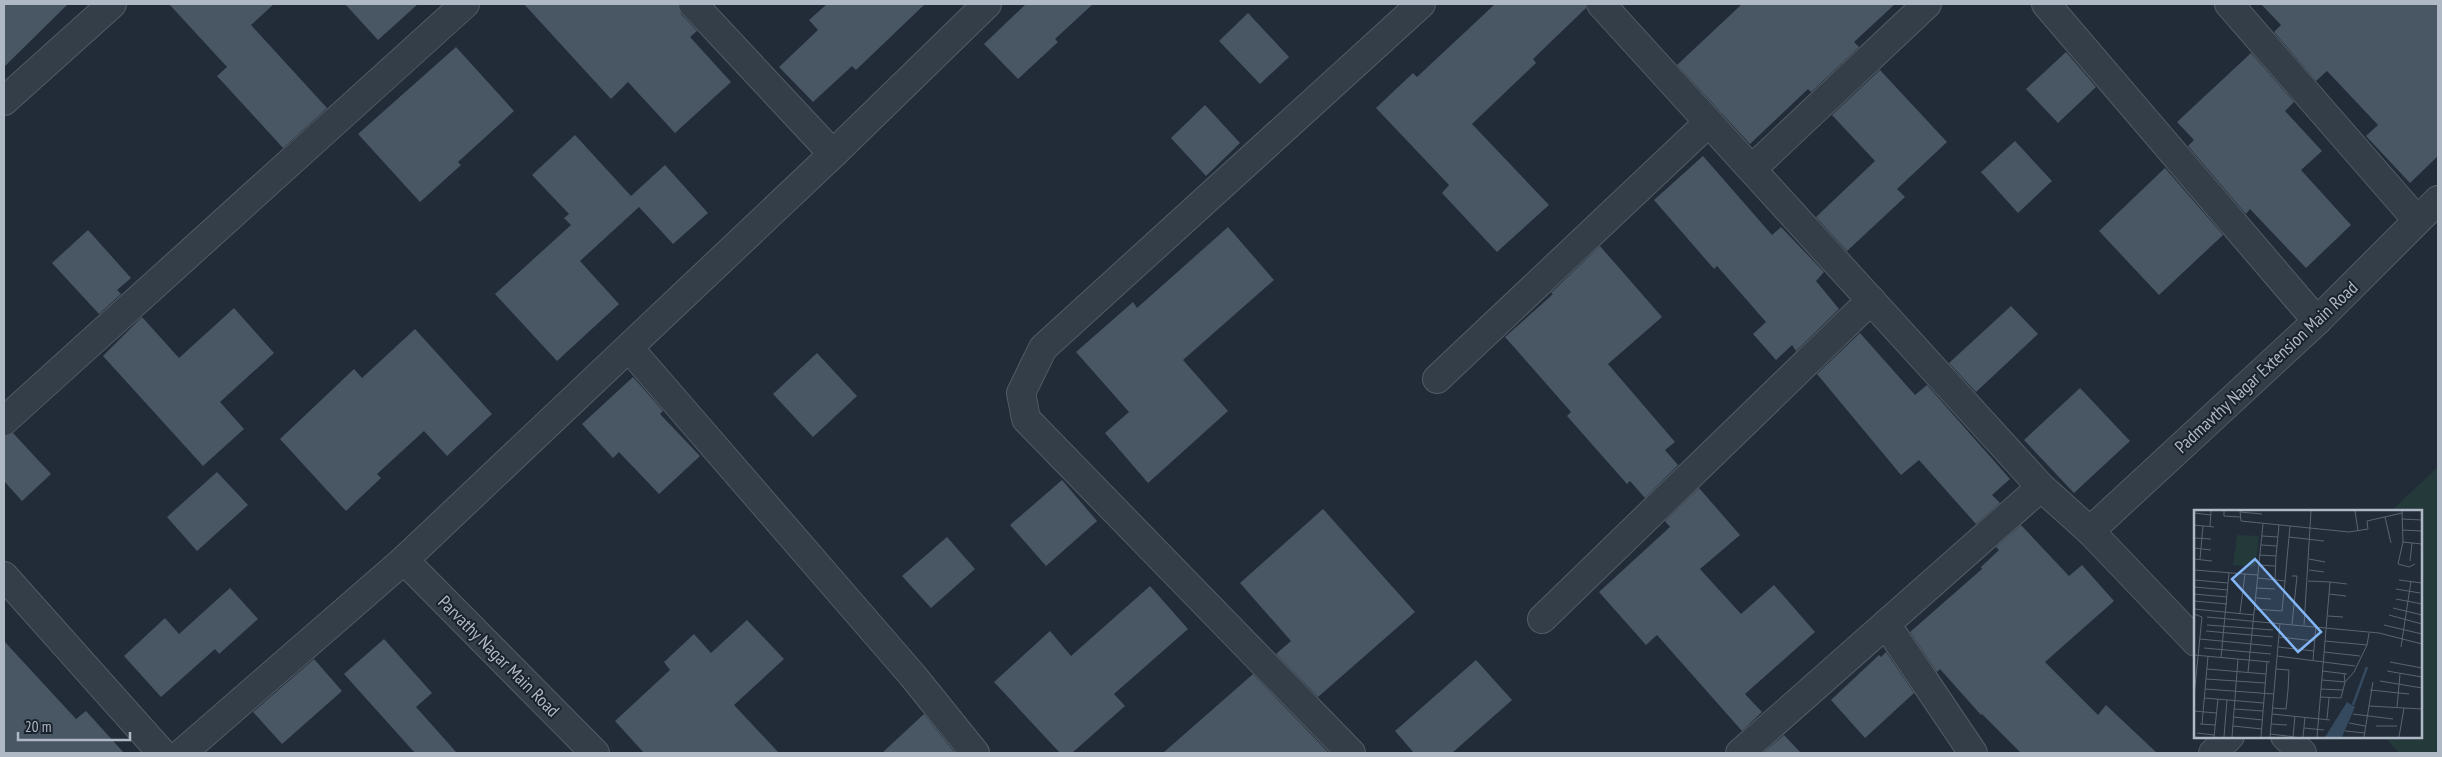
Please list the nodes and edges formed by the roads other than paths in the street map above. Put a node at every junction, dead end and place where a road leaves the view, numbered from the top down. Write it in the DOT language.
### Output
graph roads {
  1 [pos="112,4"];
  2 [pos="465,4"];
  3 [pos="693,4"];
  4 [pos="987,4"];
  5 [pos="1422,4"];
  6 [pos="1601,4"];
  7 [pos="1927,4"];
  8 [pos="2046,4"];
  9 [pos="2229,4"];
  10 [pos="4,101"];
  11 [pos="1709,122"];
  12 [pos="833,154"];
  13 [pos="1752,169"];
  14 [pos="2438,200"];
  15 [pos="2417,220"];
  16 [pos="1871,300"];
  17 [pos="2317,321"];
  18 [pos="629,348"];
  19 [pos="1437,380"];
  20 [pos="4,421"];
  21 [pos="2041,487"];
  22 [pos="2090,531"];
  23 [pos="404,560"];
  24 [pos="4,576"];
  25 [pos="1542,619"];
  26 [pos="1886,624"];
  27 [pos="2194,640"];
  28 [pos="2229,737"];
  29 [pos="2286,737"];
  30 [pos="162,753"];
  31 [pos="182,753"];
  32 [pos="594,753"];
  33 [pos="975,753"];
  34 [pos="1351,753"];
  35 [pos="1740,753"];
  36 [pos="1973,753"];
  37 [pos="2213,753"];
  38 [pos="2302,753"];
  1 -- 10 [label="street"];
  2 -- 20 [label="street"];
  3 -- 12 [label="street"];
  4 -- 12 [label="street"];
  5 -- 34 [label="street"];
  6 -- 11 [label="street"];
  7 -- 13 [label="street"];
  8 -- 17 [label="street"];
  9 -- 15 [label="street"];
  11 -- 13 [label="street"];
  11 -- 19 [label="street"];
  12 -- 18 [label="street"];
  13 -- 16 [label="street"];
  14 -- 15 [label="street, Padmavthy Nagar Extension Main Road"];
  15 -- 17 [label="street, Padmavthy Nagar Extension Main Road"];
  16 -- 21 [label="street"];
  16 -- 25 [label="street"];
  17 -- 22 [label="street, Padmavthy Nagar Extension Main Road"];
  18 -- 23 [label="street"];
  18 -- 33 [label="street"];
  21 -- 22 [label="street"];
  21 -- 26 [label="street"];
  22 -- 27 [label="street"];
  23 -- 31 [label="street"];
  23 -- 32 [label="street, Parvathy Nagar Main Road"];
  24 -- 30 [label="street"];
  26 -- 35 [label="street"];
  26 -- 36 [label="street"];
  28 -- 37 [label="street"];
  29 -- 38 [label="street"];
}
